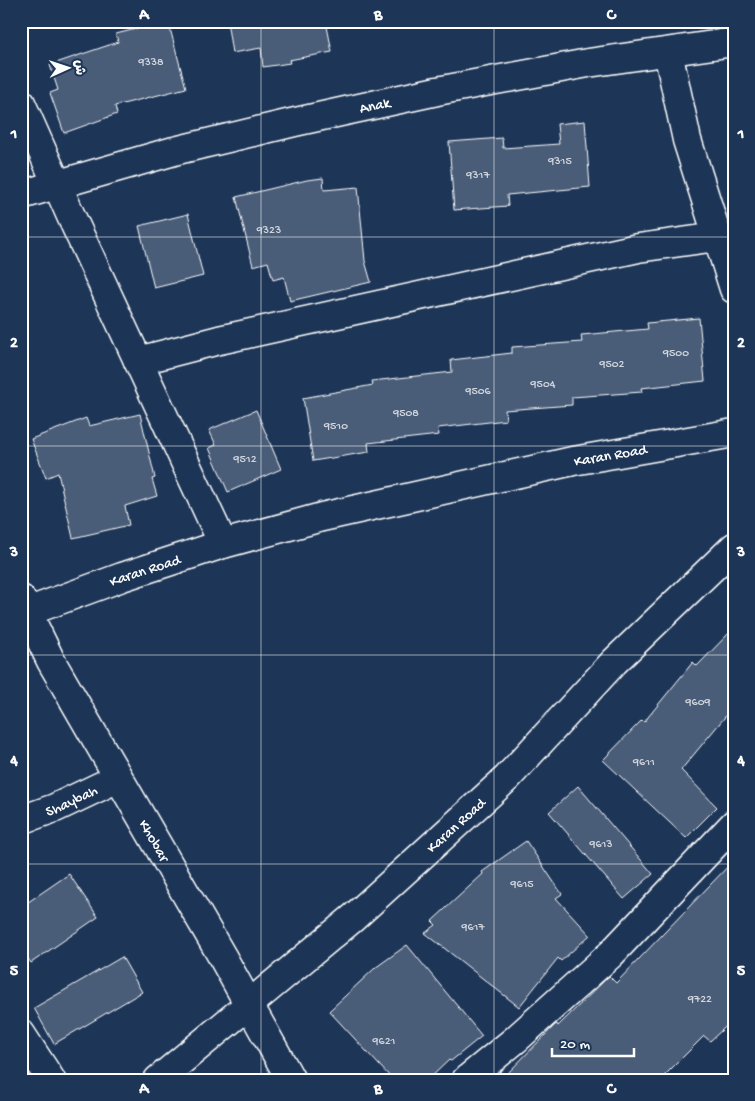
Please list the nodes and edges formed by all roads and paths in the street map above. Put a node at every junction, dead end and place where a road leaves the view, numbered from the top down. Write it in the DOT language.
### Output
graph roads {
  1 [pos="734,42"];
  2 [pos="668,52"];
  3 [pos="21,103"];
  4 [pos="57,184"];
  5 [pos="21,195"];
  6 [pos="717,237"];
  7 [pos="734,289"];
  8 [pos="138,361"];
  9 [pos="734,433"];
  10 [pos="223,544"];
  11 [pos="734,547"];
  12 [pos="24,606"];
  13 [pos="118,778"];
  14 [pos="21,820"];
  15 [pos="734,824"];
  16 [pos="249,1005"];
  17 [pos="21,1034"];
  18 [pos="51,1080"];
  19 [pos="158,1080"];
  20 [pos="291,1080"];
  21 [pos="466,1080"];
  1 -- 2 [label="street, Anak"];
  2 -- 4 [label="street, Anak"];
  2 -- 6 [label="street"];
  3 -- 4 [label="street"];
  4 -- 5 [label="street, Anak"];
  4 -- 8 [label="street"];
  6 -- 7 [label="street"];
  6 -- 8 [label="street"];
  8 -- 10 [label="street"];
  9 -- 10 [label="street, Karan Road"];
  10 -- 12 [label="street, Karan Road"];
  11 -- 16 [label="street, Karan Road"];
  12 -- 13 [label="street, Khobar"];
  13 -- 14 [label="street, Shaybah"];
  13 -- 16 [label="street, Khobar"];
  15 -- 21 [label="street"];
  16 -- 19 [label="street, Karan Road"];
  16 -- 20 [label="street, Khobar"];
  17 -- 18 [label="street"];
}
